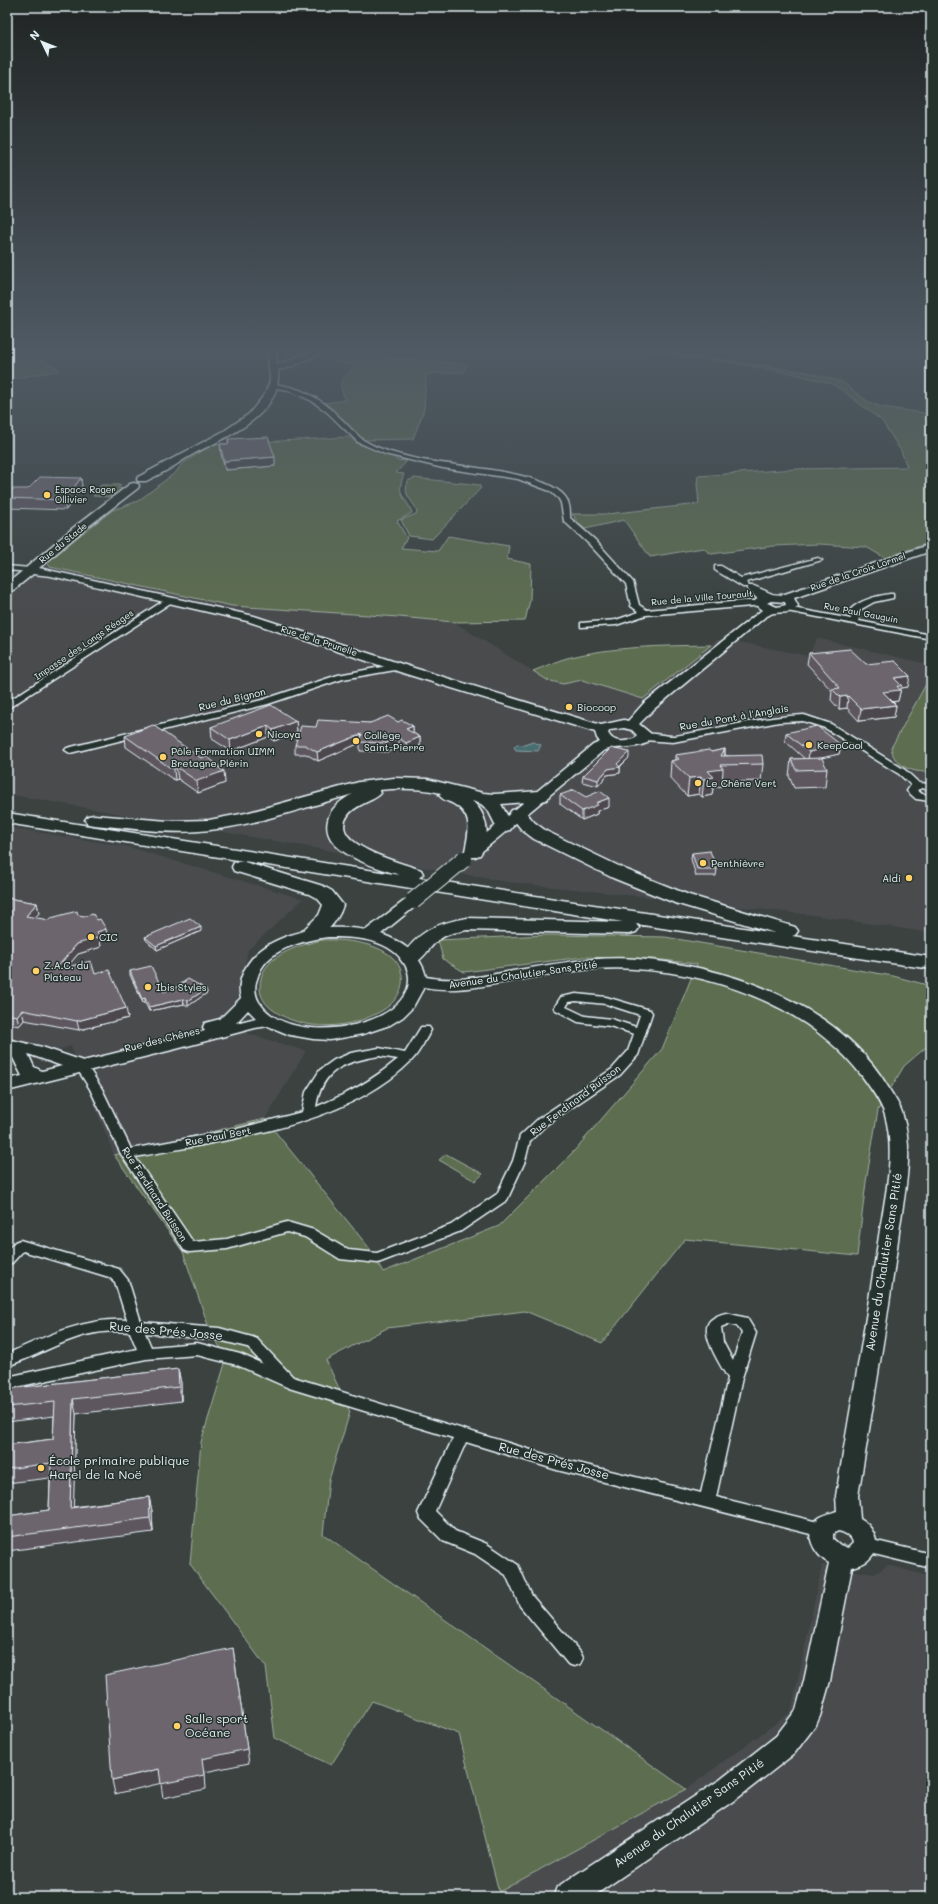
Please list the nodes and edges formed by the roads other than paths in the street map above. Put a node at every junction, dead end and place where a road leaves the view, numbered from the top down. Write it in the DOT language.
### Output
graph roads {
  1 [pos="217,439"];
  2 [pos="358,439"];
  3 [pos="931,547"];
  4 [pos="818,560"];
  5 [pos="7,568"];
  6 [pos="718,568"];
  7 [pos="30,570"];
  8 [pos="740,581"];
  9 [pos="752,588"];
  10 [pos="7,590"];
  11 [pos="890,596"];
  12 [pos="171,600"];
  13 [pos="762,601"];
  14 [pos="782,601"];
  15 [pos="772,609"];
  16 [pos="645,612"];
  17 [pos="855,622"];
  18 [pos="584,624"];
  19 [pos="931,637"];
  20 [pos="398,667"];
  21 [pos="7,706"];
  22 [pos="631,725"];
  23 [pos="603,730"];
  24 [pos="649,737"];
  25 [pos="611,743"];
  26 [pos="70,750"];
  27 [pos="917,786"];
  28 [pos="931,787"];
  29 [pos="540,796"];
  30 [pos="483,798"];
  31 [pos="931,798"];
  32 [pos="7,808"];
  33 [pos="518,814"];
  34 [pos="63,817"];
  35 [pos="7,818"];
  36 [pos="504,826"];
  37 [pos="163,843"];
  38 [pos="469,855"];
  39 [pos="414,874"];
  40 [pos="308,935"];
  41 [pos="781,935"];
  42 [pos="370,936"];
  43 [pos="884,951"];
  44 [pos="931,953"];
  45 [pos="410,959"];
  46 [pos="931,963"];
  47 [pos="418,981"];
  48 [pos="249,999"];
  49 [pos="270,1021"];
  50 [pos="425,1030"];
  51 [pos="641,1032"];
  52 [pos="163,1039"];
  53 [pos="7,1045"];
  54 [pos="408,1057"];
  55 [pos="66,1061"];
  56 [pos="82,1067"];
  57 [pos="34,1074"];
  58 [pos="7,1076"];
  59 [pos="7,1081"];
  60 [pos="7,1085"];
  61 [pos="308,1115"];
  62 [pos="127,1154"];
  63 [pos="7,1259"];
  64 [pos="136,1328"];
  65 [pos="146,1352"];
  66 [pos="7,1360"];
  67 [pos="735,1378"];
  68 [pos="289,1382"];
  69 [pos="7,1383"];
  70 [pos="462,1435"];
  71 [pos="707,1501"];
  72 [pos="849,1522"];
  73 [pos="822,1530"];
  74 [pos="853,1551"];
  75 [pos="931,1561"];
  76 [pos="574,1658"];
  77 [pos="567,1897"];
  1 -- 7 [label="street, Rue du Stade"];
  2 -- 16 [label="street, Rue de la Ville Tourault"];
  3 -- 14 [label="street, Rue de la Croix Lormel"];
  4 -- 8 [label="street"];
  5 -- 7 [label="street"];
  6 -- 8 [label="street"];
  7 -- 10 [label="street, Rue du Stade"];
  7 -- 12 [label="street, Rue de la Prunelle"];
  8 -- 9 [label="street"];
  9 -- 13 [label="street"];
  9 -- 14 [label="street, Rue Paul Gauguin"];
  11 -- 17 [label="street"];
  12 -- 20 [label="street, Rue de la Prunelle"];
  12 -- 21 [label="street, Impasse des Longs Réages"];
  13 -- 14 [label="street"];
  13 -- 15 [label="street"];
  13 -- 16 [label="street, Rue de la Ville Tourault"];
  14 -- 15 [label="street"];
  14 -- 17 [label="street, Rue Paul Gauguin"];
  15 -- 22 [label="street"];
  16 -- 18 [label="street, Rue de la Ville Tourault"];
  17 -- 19 [label="street, Rue Paul Gauguin"];
  20 -- 23 [label="street, Rue de la Prunelle"];
  20 -- 26 [label="street, Rue du Bignon"];
  22 -- 23 [label="street"];
  22 -- 24 [label="street"];
  23 -- 25 [label="street"];
  24 -- 25 [label="street"];
  24 -- 27 [label="street, Rue du Pont à l'Anglais"];
  25 -- 29 [label="street"];
  27 -- 28 [label="street"];
  27 -- 31 [label="street"];
  29 -- 30 [label="highway"];
  29 -- 33 [label="street"];
  30 -- 34 [label="highway"];
  30 -- 36 [label="highway"];
  32 -- 34 [label="highway"];
  33 -- 36 [label="street"];
  33 -- 41 [label="highway"];
  34 -- 39 [label="highway"];
  35 -- 37 [label="highway"];
  36 -- 38 [label="street"];
  37 -- 40 [label="highway"];
  37 -- 41 [label="highway"];
  38 -- 39 [label="highway"];
  38 -- 42 [label="street, bridge"];
  39 -- 41 [label="highway"];
  40 -- 42 [label="street"];
  40 -- 48 [label="street"];
  41 -- 43 [label="highway"];
  41 -- 45 [label="highway"];
  42 -- 45 [label="street"];
  43 -- 44 [label="highway"];
  43 -- 46 [label="highway"];
  45 -- 47 [label="street"];
  47 -- 49 [label="street"];
  47 -- 72 [label="street, Avenue du Chalutier Sans Pitié"];
  48 -- 49 [label="street"];
  48 -- 52 [label="street, Rue des Chênes"];
  49 -- 56 [label="street, Rue des Chênes"];
  50 -- 54 [label="street, Rue Paul Bert"];
  51 -- 51 [label="street, Rue Ferdinand Buisson"];
  51 -- 62 [label="street, Rue Ferdinand Buisson"];
  52 -- 55 [label="street, Rue des Chênes"];
  52 -- 56 [label="street"];
  53 -- 55 [label="street"];
  53 -- 57 [label="street"];
  54 -- 61 [label="street, Rue Paul Bert"];
  54 -- 61 [label="street"];
  55 -- 56 [label="street"];
  55 -- 57 [label="street"];
  56 -- 57 [label="street, Rue des Chênes"];
  56 -- 62 [label="street, Rue Ferdinand Buisson"];
  57 -- 58 [label="street, Rue des Chênes"];
  57 -- 59 [label="street"];
  57 -- 60 [label="street, Rue des Chênes"];
  61 -- 62 [label="street, Rue Paul Bert"];
  63 -- 64 [label="street"];
  64 -- 65 [label="street"];
  64 -- 66 [label="street, Rue des Prés Josse"];
  64 -- 68 [label="street, Rue des Prés Josse"];
  65 -- 68 [label="street, Rue des Prés Josse"];
  65 -- 69 [label="street, Rue des Prés Josse"];
  67 -- 71 [label="street"];
  68 -- 70 [label="street, Rue des Prés Josse"];
  70 -- 71 [label="street, Rue des Prés Josse"];
  70 -- 76 [label="street"];
  71 -- 73 [label="street, Rue des Prés Josse"];
  72 -- 73 [label="street"];
  72 -- 74 [label="street"];
  73 -- 74 [label="street"];
  74 -- 75 [label="street"];
  74 -- 77 [label="street, Avenue du Chalutier Sans Pitié"];
}
